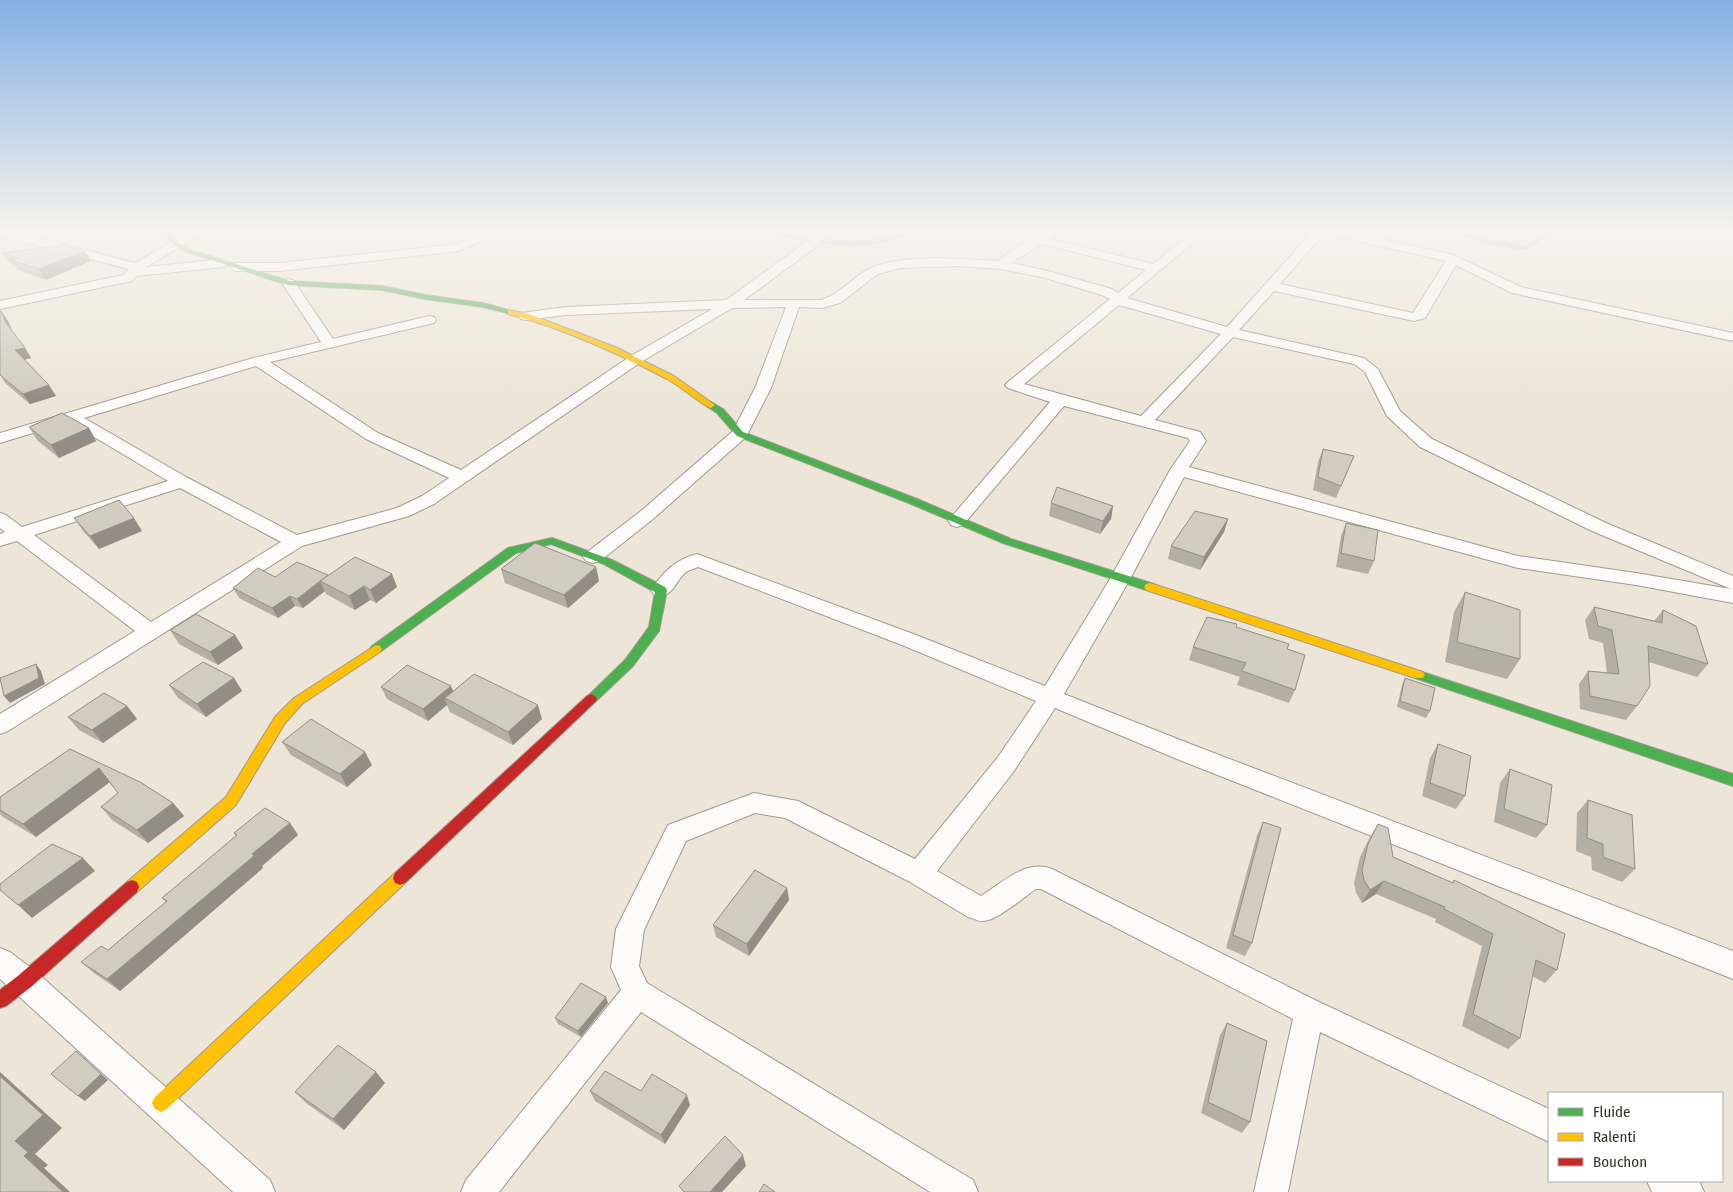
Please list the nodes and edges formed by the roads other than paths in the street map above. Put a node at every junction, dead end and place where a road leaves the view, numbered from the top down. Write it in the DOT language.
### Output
graph roads {
  1 [pos="1271,286"];
  2 [pos="86,287"];
  3 [pos="290,287"];
  4 [pos="356,287"];
  5 [pos="754,287"];
  6 [pos="854,287"];
  7 [pos="1090,287"];
  8 [pos="1131,287"];
  9 [pos="1274,287"];
  10 [pos="1437,287"];
  11 [pos="1510,287"];
  12 [pos="1116,299"];
  13 [pos="794,303"];
  14 [pos="731,304"];
  15 [pos="0,305"];
  16 [pos="526,316"];
  17 [pos="429,320"];
  18 [pos="1230,332"];
  19 [pos="1733,337"];
  20 [pos="328,344"];
  21 [pos="636,359"];
  22 [pos="258,361"];
  23 [pos="1060,400"];
  24 [pos="71,418"];
  25 [pos="1145,421"];
  26 [pos="740,434"];
  27 [pos="0,438"];
  28 [pos="1179,470"];
  29 [pos="462,477"];
  30 [pos="182,482"];
  31 [pos="0,519"];
  32 [pos="956,521"];
  33 [pos="19,534"];
  34 [pos="0,540"];
  35 [pos="295,542"];
  36 [pos="593,557"];
  37 [pos="1120,579"];
  38 [pos="1733,583"];
  39 [pos="661,590"];
  40 [pos="1733,596"];
  41 [pos="150,632"];
  42 [pos="1051,696"];
  43 [pos="0,725"];
  44 [pos="1733,780"];
  45 [pos="918,874"];
  46 [pos="0,961"];
  47 [pos="1733,965"];
  48 [pos="25,981"];
  49 [pos="637,994"];
  50 [pos="0,1000"];
  51 [pos="1310,1012"];
  52 [pos="160,1103"];
  53 [pos="1548,1126"];
  54 [pos="1666,1182"];
  55 [pos="258,1192"];
  56 [pos="478,1192"];
  57 [pos="960,1192"];
  58 [pos="1271,1192"];
  59 [pos="1687,1192"];
  1 -- 18 [label="street"];
  2 -- 15 [label="street"];
  3 -- 20 [label="street"];
  4 -- 16 [label="street"];
  5 -- 14 [label="street"];
  6 -- 13 [label="street"];
  7 -- 12 [label="street"];
  8 -- 12 [label="street"];
  9 -- 10 [label="street"];
  11 -- 19 [label="street"];
  12 -- 18 [label="street"];
  12 -- 23 [label="street"];
  13 -- 14 [label="street"];
  13 -- 26 [label="street"];
  14 -- 16 [label="street"];
  14 -- 21 [label="street"];
  16 -- 21 [label="street"];
  17 -- 20 [label="street"];
  18 -- 25 [label="street"];
  18 -- 38 [label="street"];
  20 -- 22 [label="street"];
  21 -- 26 [label="street"];
  21 -- 29 [label="street"];
  22 -- 24 [label="street"];
  22 -- 29 [label="street"];
  23 -- 25 [label="street"];
  23 -- 32 [label="street"];
  24 -- 27 [label="street"];
  24 -- 30 [label="street"];
  25 -- 28 [label="street"];
  26 -- 32 [label="street"];
  26 -- 36 [label="street"];
  28 -- 37 [label="street"];
  28 -- 40 [label="street"];
  29 -- 35 [label="street"];
  30 -- 33 [label="street"];
  30 -- 35 [label="street"];
  31 -- 33 [label="street"];
  32 -- 37 [label="street"];
  33 -- 34 [label="street"];
  33 -- 41 [label="street"];
  35 -- 41 [label="street"];
  36 -- 39 [label="street"];
  36 -- 48 [label="street"];
  37 -- 42 [label="street"];
  37 -- 44 [label="street"];
  39 -- 42 [label="street"];
  39 -- 52 [label="street"];
  41 -- 43 [label="street"];
  42 -- 45 [label="street"];
  42 -- 47 [label="street"];
  45 -- 49 [label="street"];
  45 -- 51 [label="street"];
  46 -- 48 [label="street"];
  48 -- 50 [label="street"];
  48 -- 52 [label="street"];
  49 -- 56 [label="street"];
  49 -- 57 [label="street"];
  51 -- 53 [label="street"];
  51 -- 58 [label="street"];
  52 -- 55 [label="street"];
  54 -- 59 [label="street"];
}
